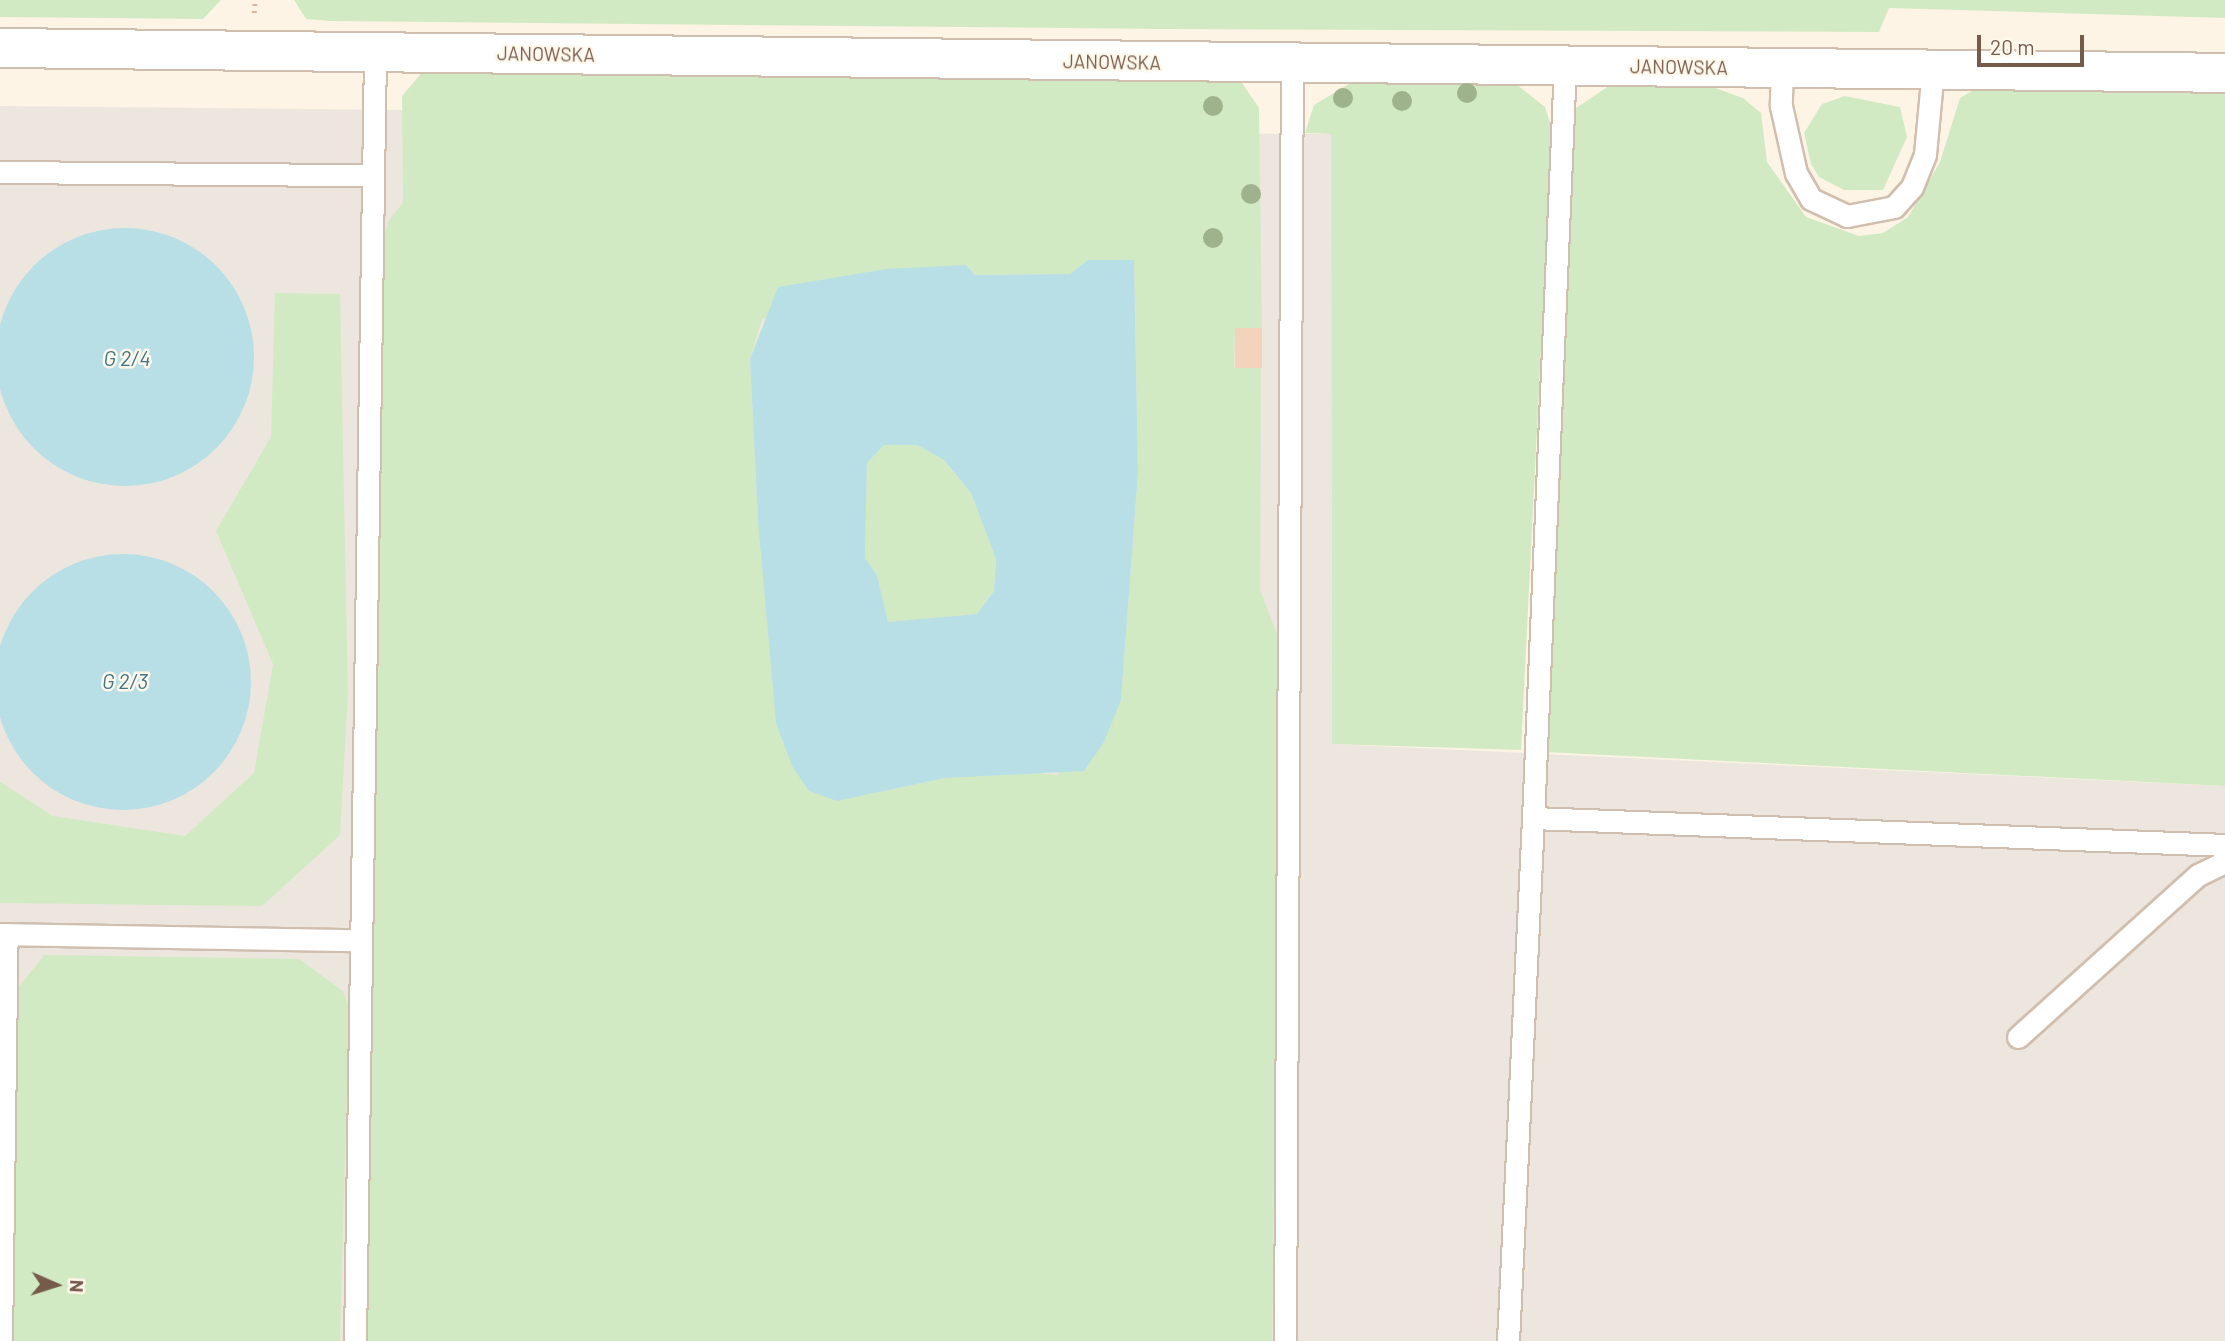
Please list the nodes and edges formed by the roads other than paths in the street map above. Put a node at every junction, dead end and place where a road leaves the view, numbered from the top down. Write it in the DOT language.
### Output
graph roads {
  1 [pos="0,48"];
  2 [pos="375,52"];
  3 [pos="1292,64"];
  4 [pos="1565,65"];
  5 [pos="1782,69"];
  6 [pos="1933,70"];
  7 [pos="2225,73"];
  8 [pos="0,172"];
  9 [pos="369,175"];
  10 [pos="1533,818"];
  11 [pos="2225,845"];
  12 [pos="2225,862"];
  13 [pos="3,934"];
  14 [pos="360,940"];
  15 [pos="2018,1037"];
  16 [pos="1,1225"];
  17 [pos="1,1341"];
  18 [pos="355,1341"];
  19 [pos="1285,1341"];
  20 [pos="1507,1341"];
  1 -- 2 [label="street, JANOWSKA"];
  2 -- 3 [label="street, JANOWSKA"];
  2 -- 9 [label="lane"];
  3 -- 4 [label="street, JANOWSKA"];
  3 -- 19 [label="lane"];
  4 -- 5 [label="street, JANOWSKA"];
  4 -- 10 [label="lane"];
  5 -- 6 [label="street, JANOWSKA"];
  5 -- 6 [label="lane"];
  6 -- 7 [label="street, JANOWSKA"];
  8 -- 9 [label="lane"];
  9 -- 14 [label="lane"];
  10 -- 11 [label="lane"];
  10 -- 20 [label="lane"];
  12 -- 15 [label="lane"];
  13 -- 14 [label="lane"];
  13 -- 16 [label="lane"];
  14 -- 18 [label="lane"];
  16 -- 17 [label="lane"];
}
